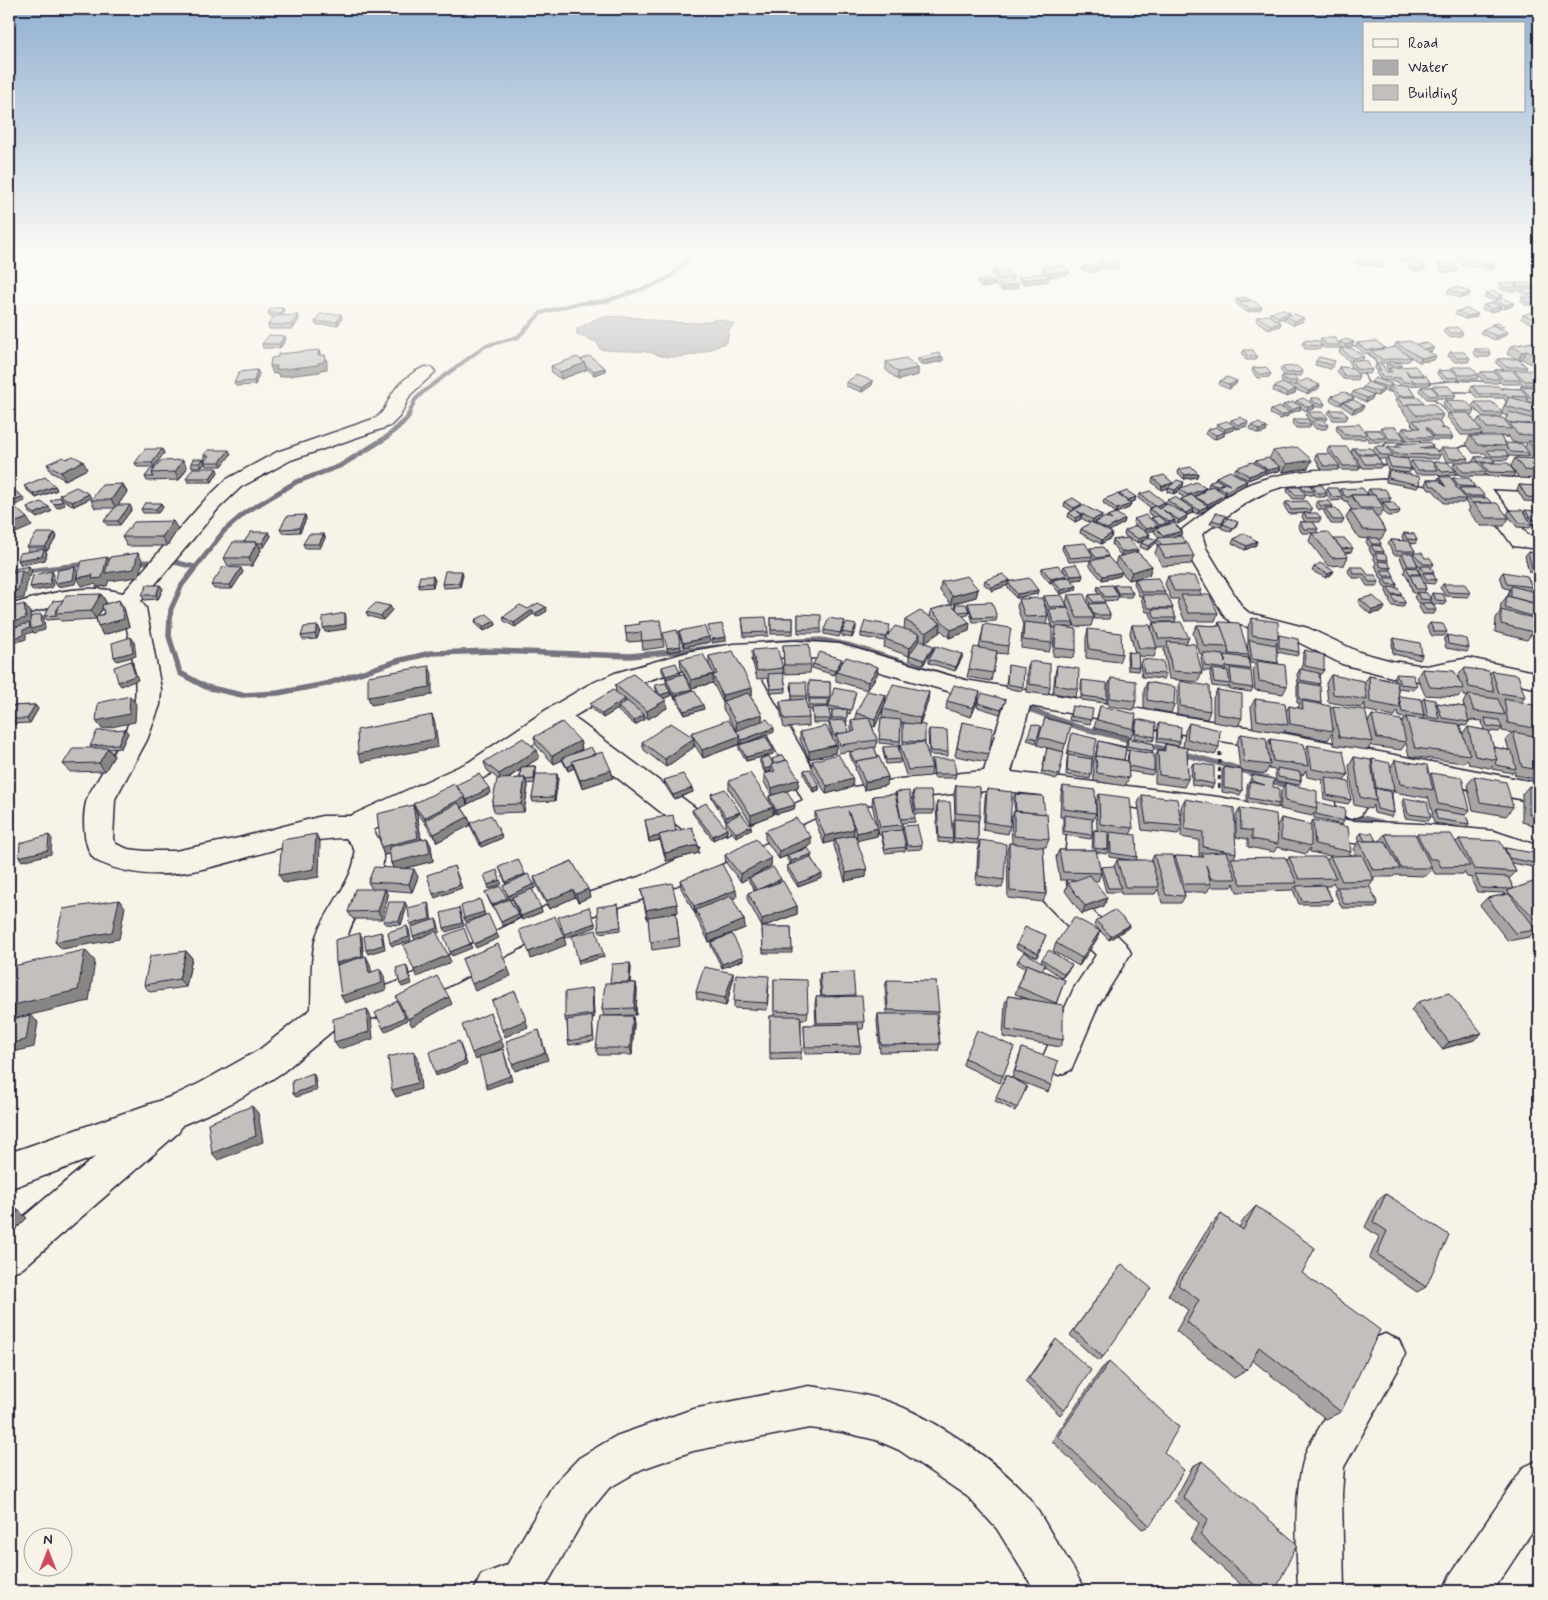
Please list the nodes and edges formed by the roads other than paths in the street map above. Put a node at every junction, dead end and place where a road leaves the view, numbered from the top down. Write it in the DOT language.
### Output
graph roads {
  1 [pos="1352,351"];
  2 [pos="426,372"];
  3 [pos="1539,389"];
  4 [pos="1411,391"];
  5 [pos="1458,439"];
  6 [pos="1539,446"];
  7 [pos="1372,450"];
  8 [pos="1477,482"];
  9 [pos="1539,484"];
  10 [pos="1539,543"];
  11 [pos="128,602"];
  12 [pos="9,612"];
  13 [pos="734,652"];
  14 [pos="1539,680"];
  15 [pos="1020,696"];
  16 [pos="555,716"];
  17 [pos="1343,754"];
  18 [pos="995,780"];
  19 [pos="1056,787"];
  20 [pos="1539,793"];
  21 [pos="819,804"];
  22 [pos="1351,808"];
  23 [pos="353,827"];
  24 [pos="723,851"];
  25 [pos="1539,857"];
  26 [pos="327,1016"];
  27 [pos="1059,1059"];
  28 [pos="179,1110"];
  29 [pos="9,1171"];
  30 [pos="9,1254"];
  31 [pos="1385,1354"];
  32 [pos="1539,1482"];
  33 [pos="497,1591"];
  34 [pos="1061,1591"];
  35 [pos="1321,1591"];
  36 [pos="1466,1591"];
  1 -- 4 [label="street"];
  2 -- 11 [label="street"];
  3 -- 4 [label="street"];
  4 -- 5 [label="street"];
  5 -- 6 [label="street"];
  5 -- 7 [label="street"];
  8 -- 9 [label="street"];
  8 -- 10 [label="street"];
  8 -- 14 [label="street"];
  11 -- 12 [label="street"];
  11 -- 23 [label="street"];
  13 -- 15 [label="street"];
  13 -- 16 [label="street"];
  13 -- 21 [label="street"];
  15 -- 17 [label="street"];
  15 -- 18 [label="street"];
  16 -- 23 [label="street"];
  16 -- 24 [label="street"];
  17 -- 20 [label="street"];
  17 -- 22 [label="street"];
  18 -- 19 [label="street"];
  18 -- 21 [label="street"];
  19 -- 25 [label="street"];
  19 -- 27 [label="street"];
  21 -- 24 [label="street"];
  23 -- 26 [label="street"];
  24 -- 26 [label="street"];
  26 -- 28 [label="street"];
  28 -- 29 [label="street"];
  28 -- 30 [label="street"];
  31 -- 35 [label="street"];
  32 -- 36 [label="street"];
  33 -- 34 [label="street"];
}
